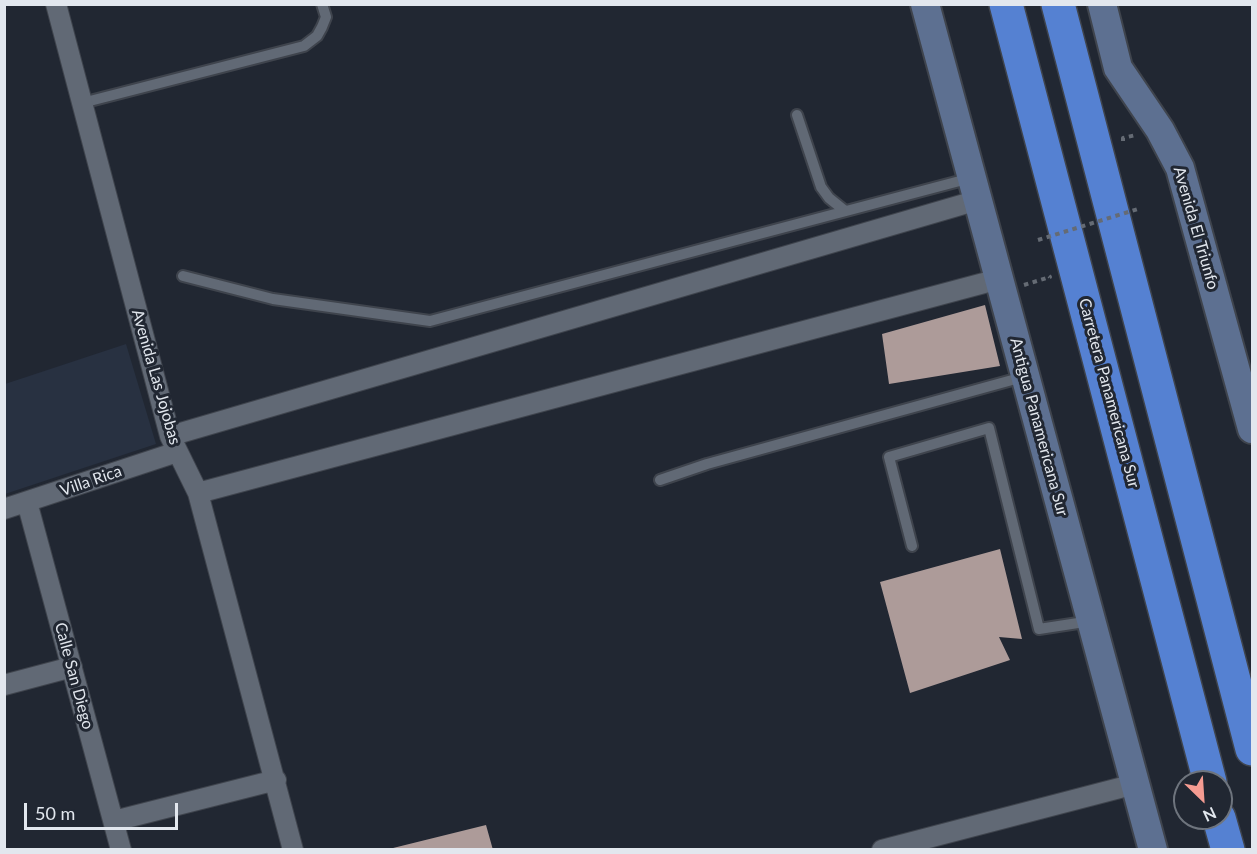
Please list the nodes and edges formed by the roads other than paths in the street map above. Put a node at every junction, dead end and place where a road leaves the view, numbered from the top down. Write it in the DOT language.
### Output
graph roads {
  1 [pos="56,4"];
  2 [pos="322,4"];
  3 [pos="925,4"];
  4 [pos="1006,4"];
  5 [pos="1058,4"];
  6 [pos="1102,4"];
  7 [pos="82,103"];
  8 [pos="797,115"];
  9 [pos="975,189"];
  10 [pos="845,211"];
  11 [pos="183,276"];
  12 [pos="999,279"];
  13 [pos="1025,376"];
  14 [pos="1252,429"];
  15 [pos="174,444"];
  16 [pos="660,480"];
  17 [pos="198,493"];
  18 [pos="27,502"];
  19 [pos="4,509"];
  20 [pos="912,546"];
  21 [pos="1091,621"];
  22 [pos="72,668"];
  23 [pos="4,685"];
  24 [pos="1252,749"];
  25 [pos="1207,770"];
  26 [pos="276,780"];
  27 [pos="1135,784"];
  28 [pos="114,821"];
  29 [pos="1223,830"];
  30 [pos="121,849"];
  31 [pos="294,849"];
  32 [pos="882,849"];
  33 [pos="1152,849"];
  34 [pos="1228,849"];
  1 -- 7 [label="street, Avenida Las Jojobas"];
  2 -- 7 [label="lane"];
  3 -- 9 [label="main road, Antigua Panamericana Sur"];
  4 -- 25 [label="highway, Carretera Panamericana Sur"];
  5 -- 24 [label="highway"];
  6 -- 14 [label="main road, Avenida El Triunfo"];
  7 -- 15 [label="street, Avenida Las Jojobas"];
  8 -- 10 [label="lane"];
  9 -- 10 [label="lane"];
  9 -- 12 [label="main road, Antigua Panamericana Sur"];
  9 -- 15 [label="street, Villa Rica"];
  10 -- 11 [label="lane"];
  12 -- 13 [label="main road, Antigua Panamericana Sur"];
  12 -- 17 [label="street"];
  13 -- 16 [label="lane"];
  13 -- 21 [label="main road, Antigua Panamericana Sur"];
  15 -- 17 [label="street, Avenida Las Jojobas"];
  15 -- 18 [label="street, Villa Rica"];
  17 -- 26 [label="street, Avenida Las Jojobas"];
  18 -- 19 [label="street, Villa Rica"];
  18 -- 22 [label="street, Calle San Diego"];
  20 -- 21 [label="lane"];
  21 -- 27 [label="main road, Antigua Panamericana Sur"];
  22 -- 23 [label="street"];
  22 -- 28 [label="street, Calle San Diego"];
  26 -- 28 [label="street"];
  26 -- 31 [label="street, Avenida Las Jojobas"];
  27 -- 32 [label="street"];
  27 -- 33 [label="main road, Antigua Panamericana Sur"];
  28 -- 30 [label="street, Calle San Diego"];
  29 -- 34 [label="highway"];
}
